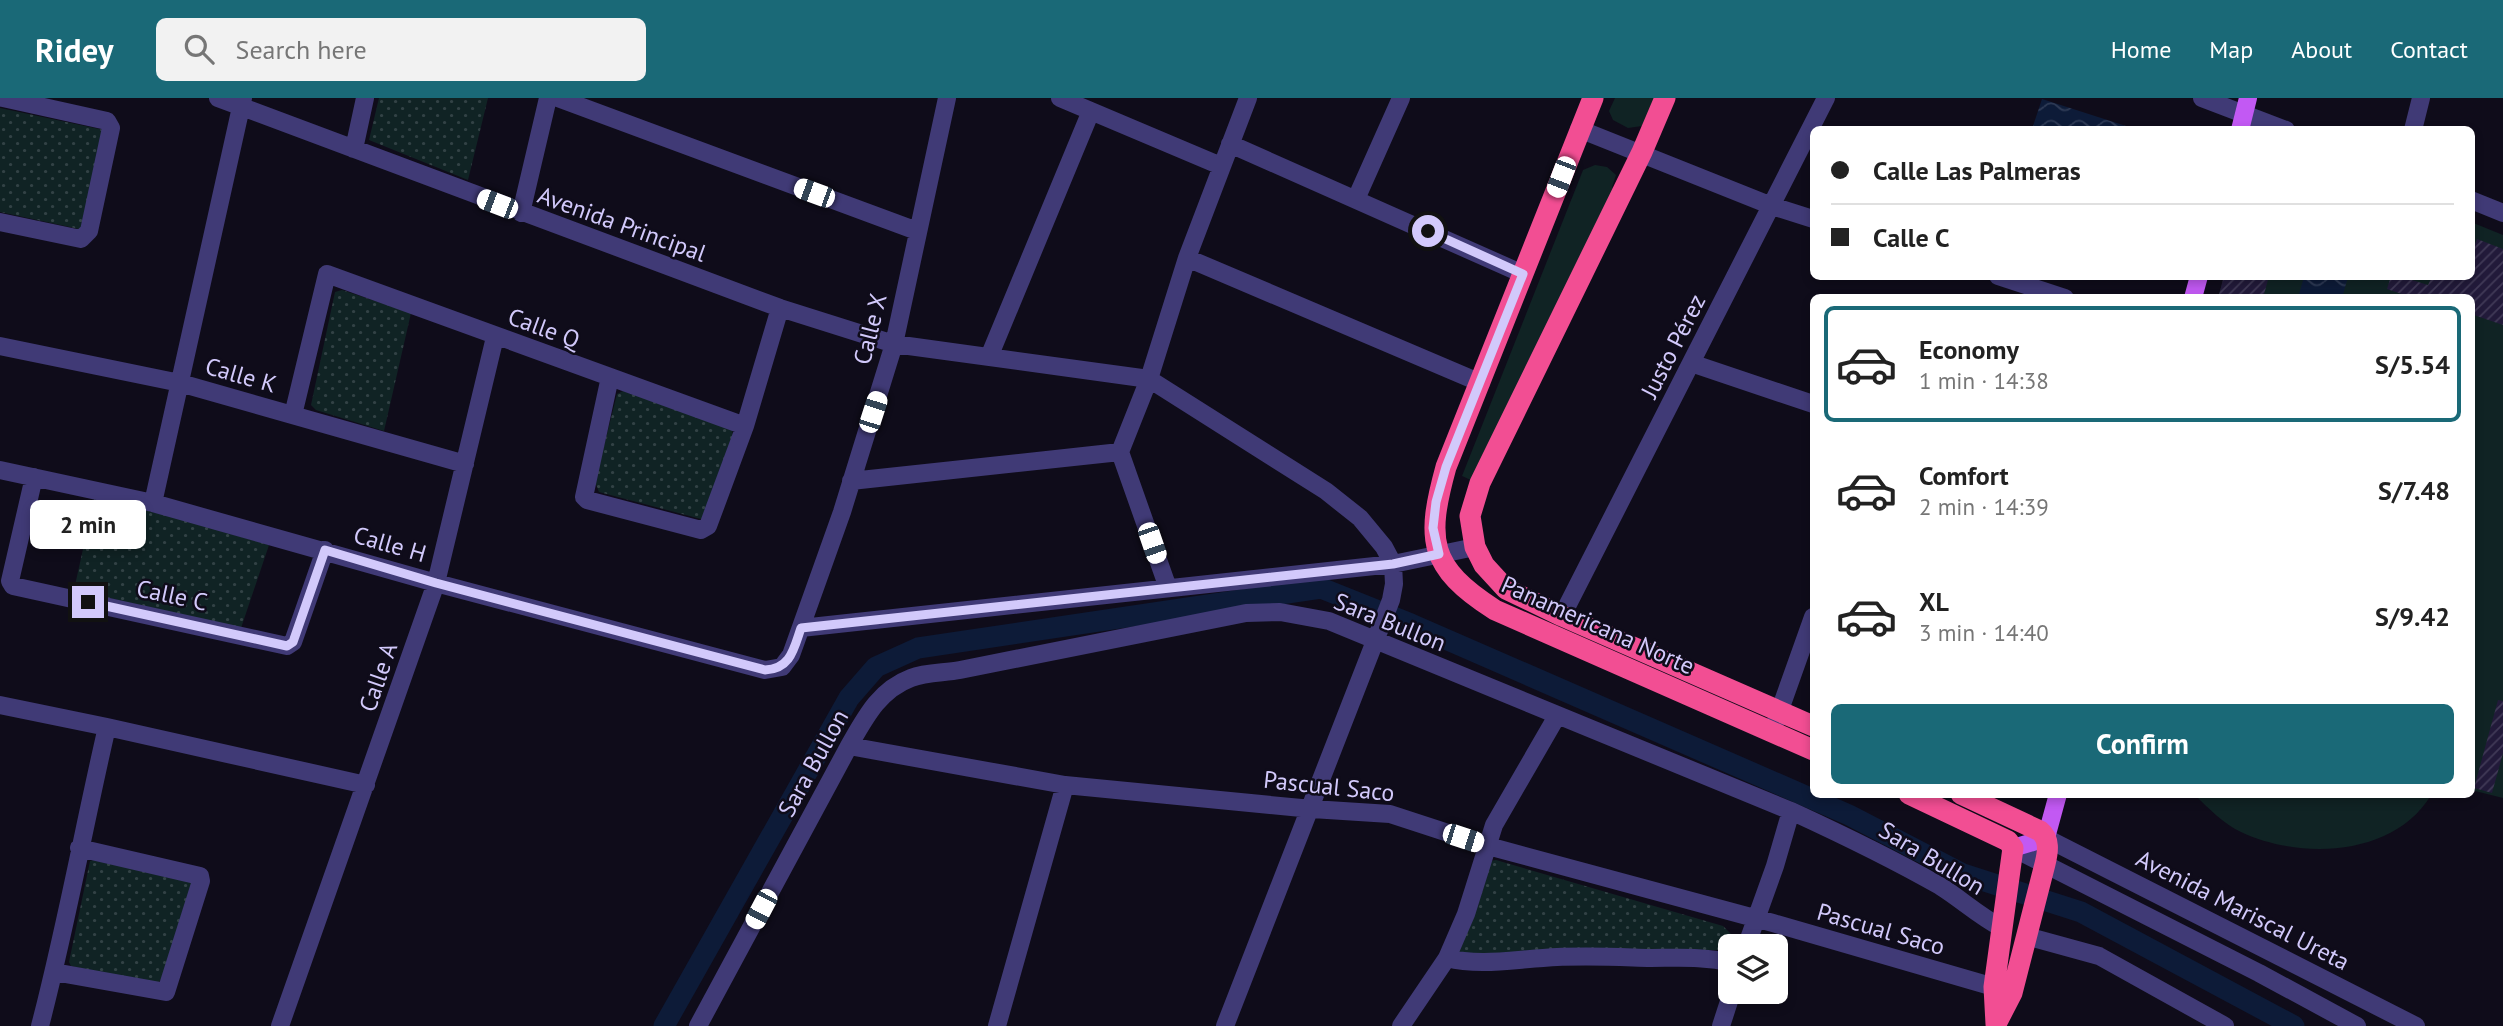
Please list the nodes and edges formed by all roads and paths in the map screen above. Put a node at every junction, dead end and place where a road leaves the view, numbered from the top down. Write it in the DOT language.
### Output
graph roads {
  1 [pos="3,98"];
  2 [pos="218,98"];
  3 [pos="365,98"];
  4 [pos="548,98"];
  5 [pos="558,98"];
  6 [pos="947,98"];
  7 [pos="1060,98"];
  8 [pos="1248,98"];
  9 [pos="1401,98"];
  10 [pos="1593,98"];
  11 [pos="1665,98"];
  12 [pos="1826,98"];
  13 [pos="2202,98"];
  14 [pos="2421,98"];
  15 [pos="242,103"];
  16 [pos="1091,111"];
  17 [pos="2244,114"];
  18 [pos="1812,126"];
  19 [pos="2276,126"];
  20 [pos="2414,126"];
  21 [pos="1579,129"];
  22 [pos="1810,130"];
  23 [pos="1230,144"];
  24 [pos="354,149"];
  25 [pos="1642,152"];
  26 [pos="1221,166"];
  27 [pos="1356,199"];
  28 [pos="2475,202"];
  29 [pos="1772,206"];
  30 [pos="521,213"];
  31 [pos="2503,213"];
  32 [pos="1810,218"];
  33 [pos="0,222"];
  34 [pos="917,231"];
  35 [pos="1187,258"];
  36 [pos="1523,274"];
  37 [pos="2010,280"];
  38 [pos="2053,294"];
  39 [pos="780,308"];
  40 [pos="495,337"];
  41 [pos="894,344"];
  42 [pos="0,346"];
  43 [pos="989,358"];
  44 [pos="1691,363"];
  45 [pos="610,377"];
  46 [pos="1149,379"];
  47 [pos="180,383"];
  48 [pos="1481,383"];
  49 [pos="1810,403"];
  50 [pos="293,415"];
  51 [pos="745,426"];
  52 [pos="1120,452"];
  53 [pos="465,464"];
  54 [pos="0,470"];
  55 [pos="34,477"];
  56 [pos="851,481"];
  57 [pos="153,503"];
  58 [pos="1475,547"];
  59 [pos="325,550"];
  60 [pos="1439,554"];
  61 [pos="1393,564"];
  62 [pos="436,583"];
  63 [pos="1168,588"];
  64 [pos="1562,616"];
  65 [pos="1810,625"];
  66 [pos="801,628"];
  67 [pos="1378,636"];
  68 [pos="765,670"];
  69 [pos="0,705"];
  70 [pos="1557,716"];
  71 [pos="1776,721"];
  72 [pos="1810,726"];
  73 [pos="107,727"];
  74 [pos="849,746"];
  75 [pos="1810,748"];
  76 [pos="366,785"];
  77 [pos="1065,785"];
  78 [pos="1917,798"];
  79 [pos="1970,798"];
  80 [pos="2057,798"];
  81 [pos="1312,809"];
  82 [pos="1791,811"];
  83 [pos="2046,838"];
  84 [pos="1488,846"];
  85 [pos="79,848"];
  86 [pos="2013,855"];
  87 [pos="2044,869"];
  88 [pos="1755,919"];
  89 [pos="2003,919"];
  90 [pos="1750,934"];
  91 [pos="2026,936"];
  92 [pos="1447,958"];
  93 [pos="1718,961"];
  94 [pos="54,971"];
  95 [pos="1994,988"];
  96 [pos="1728,1004"];
  97 [pos="1995,1025"];
  98 [pos="40,1026"];
  99 [pos="279,1026"];
  100 [pos="698,1026"];
  101 [pos="997,1026"];
  102 [pos="1226,1026"];
  103 [pos="1401,1026"];
  104 [pos="1721,1026"];
  105 [pos="2225,1026"];
  106 [pos="2357,1026"];
  107 [pos="2416,1026"];
  1 -- 33 [label="street"];
  2 -- 15 [label="street, Avenida Principal"];
  3 -- 24 [label="street"];
  4 -- 30 [label="street"];
  5 -- 34 [label="street"];
  6 -- 34 [label="street, Calle X"];
  7 -- 16 [label="street"];
  8 -- 23 [label="street"];
  9 -- 27 [label="street"];
  10 -- 21 [label="highway, Panamericana Norte"];
  11 -- 25 [label="highway, Panamericana Norte"];
  12 -- 18 [label="street, Justo Pérez"];
  13 -- 17 [label="street"];
  14 -- 20 [label="street"];
  15 -- 24 [label="street, Avenida Principal"];
  15 -- 47 [label="street"];
  16 -- 26 [label="street"];
  16 -- 43 [label="street"];
  17 -- 19 [label="street"];
  21 -- 25 [label="street"];
  21 -- 36 [label="highway, Panamericana Norte"];
  22 -- 29 [label="street, Justo Pérez"];
  23 -- 26 [label="street"];
  23 -- 27 [label="street"];
  24 -- 30 [label="street, Avenida Principal"];
  25 -- 29 [label="street"];
  25 -- 58 [label="highway, Panamericana Norte"];
  26 -- 35 [label="street"];
  27 -- 36 [label="street"];
  28 -- 31 [label="street"];
  29 -- 32 [label="street"];
  29 -- 44 [label="street, Justo Pérez"];
  30 -- 39 [label="street, Avenida Principal"];
  34 -- 41 [label="street, Calle X"];
  35 -- 46 [label="street"];
  35 -- 48 [label="street"];
  36 -- 48 [label="highway, Panamericana Norte"];
  37 -- 38 [label="street"];
  39 -- 41 [label="street, Avenida Principal"];
  39 -- 51 [label="street"];
  40 -- 45 [label="street, Calle Q"];
  40 -- 50 [label="street, Calle Q"];
  40 -- 53 [label="street, Calle A"];
  41 -- 43 [label="street, Avenida Principal"];
  41 -- 56 [label="street, Calle X"];
  42 -- 47 [label="street, Calle K"];
  43 -- 46 [label="street, Avenida Principal"];
  44 -- 49 [label="street"];
  44 -- 64 [label="street, Justo Pérez"];
  45 -- 51 [label="street, Calle Q"];
  45 -- 51 [label="street"];
  46 -- 52 [label="street"];
  46 -- 61 [label="street"];
  47 -- 50 [label="street, Calle K"];
  47 -- 57 [label="street"];
  48 -- 60 [label="highway, Panamericana Norte"];
  50 -- 53 [label="street, Calle K"];
  52 -- 56 [label="street"];
  52 -- 63 [label="street"];
  53 -- 62 [label="street, Calle A"];
  54 -- 55 [label="street, Calle H"];
  55 -- 57 [label="street, Calle H"];
  55 -- 59 [label="street, Calle C"];
  56 -- 66 [label="street, Calle X"];
  57 -- 59 [label="street, Calle H"];
  58 -- 60 [label="street"];
  58 -- 64 [label="highway, Panamericana Norte"];
  59 -- 62 [label="street, Calle H"];
  60 -- 61 [label="street"];
  60 -- 71 [label="highway, Panamericana Norte"];
  61 -- 63 [label="street"];
  61 -- 67 [label="street"];
  62 -- 68 [label="street, Calle H"];
  62 -- 76 [label="street, Calle A"];
  63 -- 66 [label="street"];
  64 -- 71 [label="highway, Panamericana Norte"];
  65 -- 71 [label="street"];
  66 -- 68 [label="street, Calle X"];
  67 -- 70 [label="street, Sara Bullon"];
  67 -- 74 [label="street, Sara Bullon"];
  67 -- 81 [label="street"];
  69 -- 73 [label="street"];
  70 -- 82 [label="street, Sara Bullon"];
  70 -- 84 [label="street"];
  71 -- 72 [label="highway, Panamericana Norte"];
  71 -- 75 [label="highway, Panamericana Norte"];
  73 -- 76 [label="street"];
  73 -- 85 [label="street"];
  74 -- 77 [label="street, Pascual Saco"];
  74 -- 100 [label="street, Sara Bullon"];
  76 -- 99 [label="street, Calle A"];
  77 -- 81 [label="street, Pascual Saco"];
  77 -- 101 [label="street"];
  78 -- 86 [label="highway"];
  79 -- 83 [label="highway"];
  80 -- 83 [label="main road"];
  81 -- 84 [label="street, Pascual Saco"];
  81 -- 102 [label="street"];
  82 -- 88 [label="street"];
  82 -- 89 [label="street, Sara Bullon"];
  83 -- 86 [label="main road"];
  83 -- 87 [label="highway"];
  83 -- 107 [label="street, Avenida Mariscal Ureta"];
  84 -- 88 [label="street, Pascual Saco"];
  84 -- 92 [label="street"];
  85 -- 94 [label="street"];
  85 -- 94 [label="street"];
  86 -- 87 [label="street, Avenida Mariscal Ureta"];
  86 -- 89 [label="highway"];
  87 -- 91 [label="highway"];
  87 -- 106 [label="street, Avenida Mariscal Ureta"];
  88 -- 90 [label="street"];
  88 -- 95 [label="street, Pascual Saco"];
  89 -- 95 [label="highway"];
  91 -- 97 [label="highway"];
  91 -- 105 [label="street"];
  92 -- 93 [label="street"];
  92 -- 103 [label="street"];
  94 -- 98 [label="street"];
  95 -- 97 [label="highway"];
  96 -- 104 [label="street"];
}
